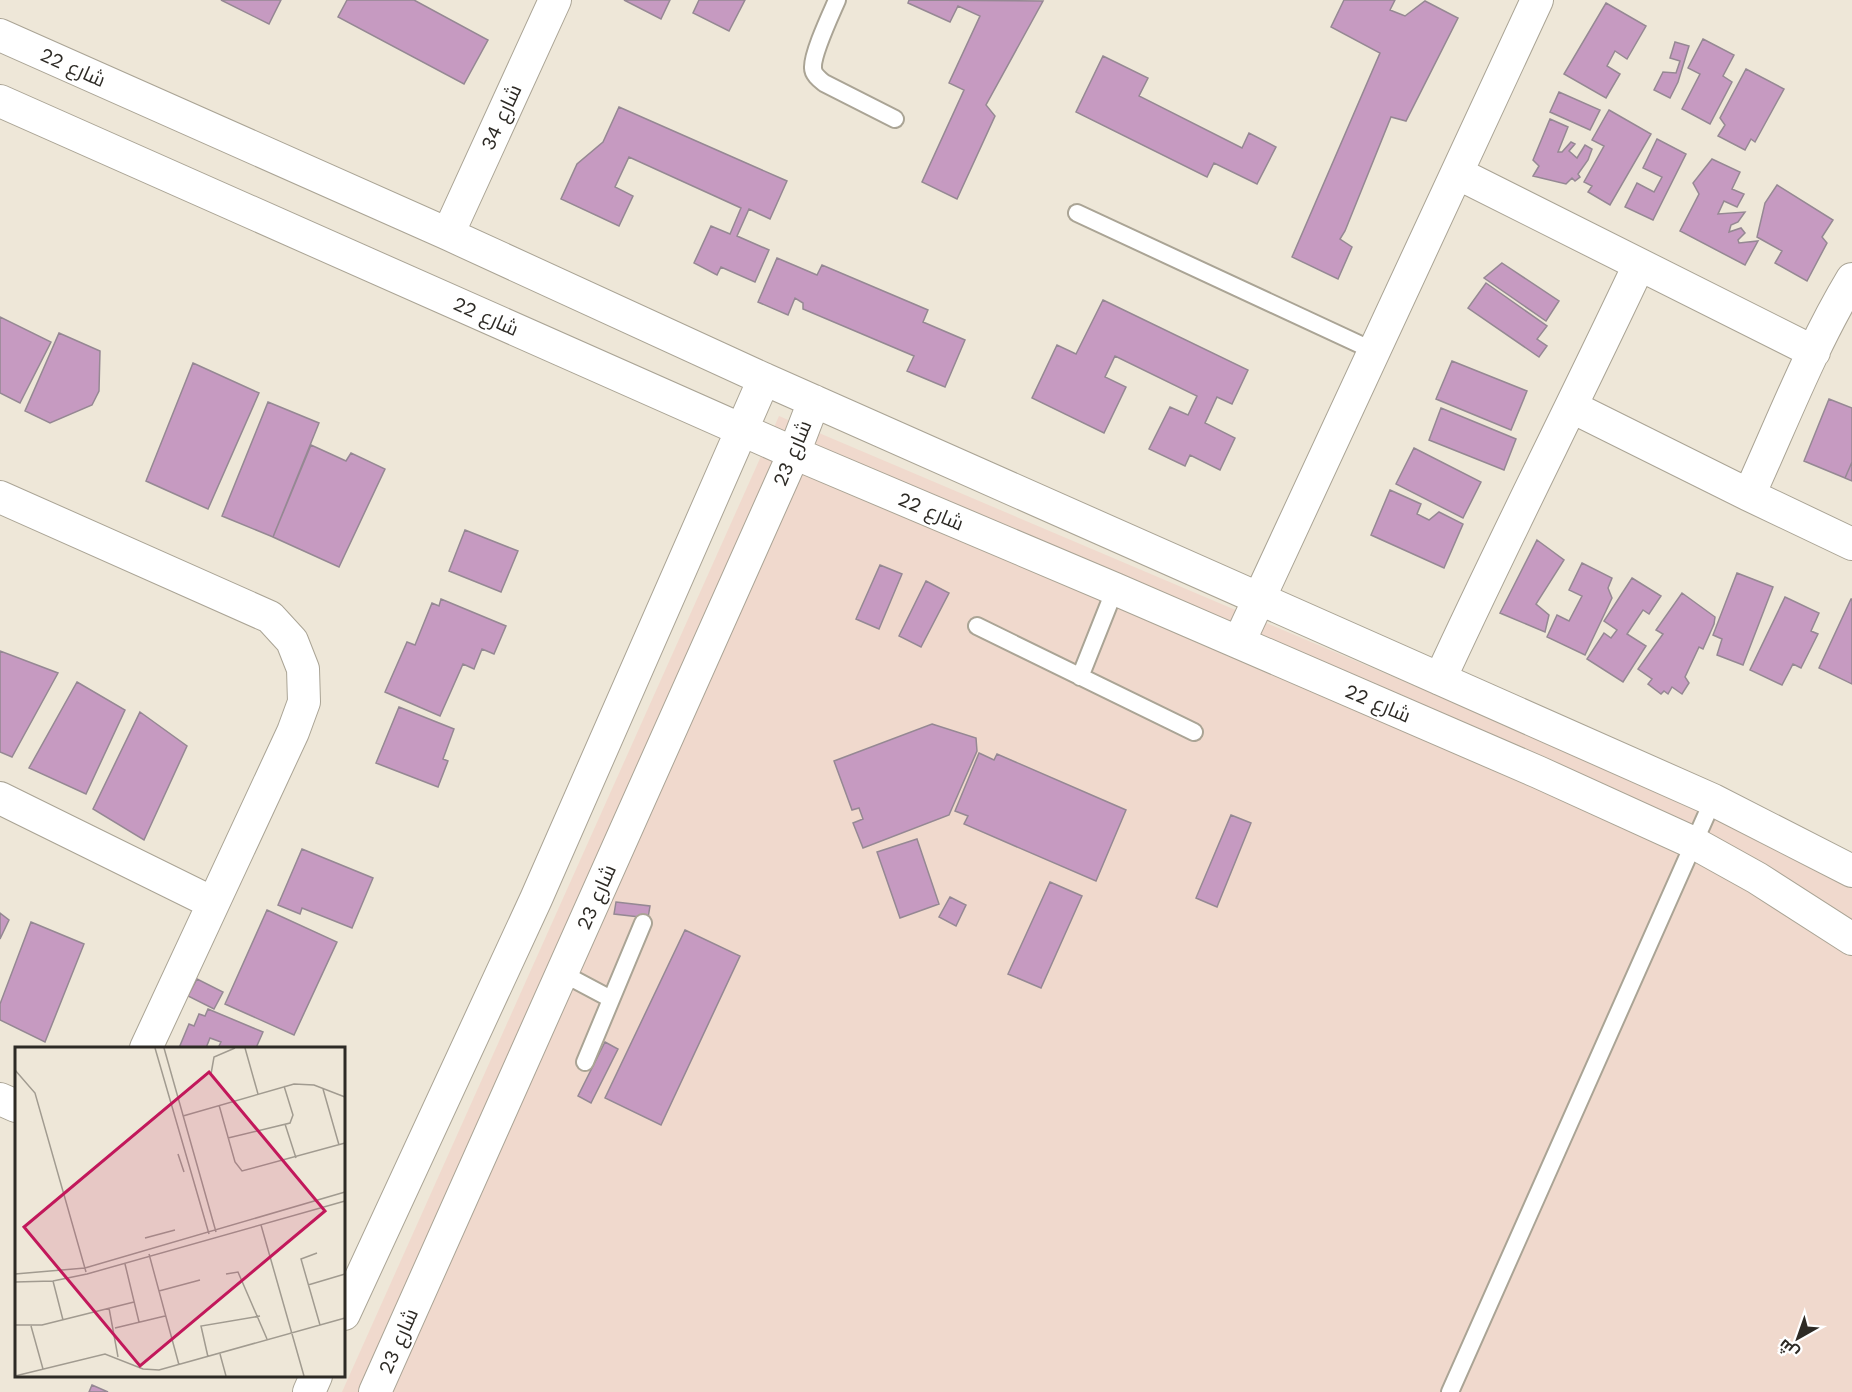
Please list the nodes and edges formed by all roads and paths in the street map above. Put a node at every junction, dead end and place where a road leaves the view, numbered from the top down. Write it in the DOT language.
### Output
graph roads {
  1 [pos="555,0"];
  2 [pos="837,0"];
  3 [pos="1537,0"];
  4 [pos="0,35"];
  5 [pos="0,101"];
  6 [pos="896,118"];
  7 [pos="1457,173"];
  8 [pos="1077,213"];
  9 [pos="448,234"];
  10 [pos="1639,265"];
  11 [pos="1852,279"];
  12 [pos="1374,351"];
  13 [pos="1814,352"];
  14 [pos="764,379"];
  15 [pos="814,401"];
  16 [pos="1572,406"];
  17 [pos="742,430"];
  18 [pos="794,453"];
  19 [pos="1749,495"];
  20 [pos="0,497"];
  21 [pos="1852,544"];
  22 [pos="1115,589"];
  23 [pos="1259,599"];
  24 [pos="977,626"];
  25 [pos="1239,642"];
  26 [pos="1080,677"];
  27 [pos="1440,679"];
  28 [pos="1194,732"];
  29 [pos="0,798"];
  30 [pos="1713,800"];
  31 [pos="1694,843"];
  32 [pos="1852,871"];
  33 [pos="213,903"];
  34 [pos="643,923"];
  35 [pos="1852,939"];
  36 [pos="562,973"];
  37 [pos="611,999"];
  38 [pos="146,1047"];
  39 [pos="585,1062"];
  40 [pos="0,1099"];
  41 [pos="15,1106"];
  42 [pos="355,1256"];
  43 [pos="345,1309"];
  44 [pos="316,1377"];
  45 [pos="309,1392"];
  46 [pos="375,1392"];
  47 [pos="1450,1392"];
  1 -- 9 [label="street, شارع 34"];
  2 -- 6 [label="lane"];
  3 -- 7 [label="street"];
  4 -- 9 [label="street, شارع 22"];
  5 -- 17 [label="street, شارع 22"];
  7 -- 10 [label="street"];
  7 -- 12 [label="street"];
  8 -- 12 [label="lane"];
  9 -- 14 [label="street, شارع 22"];
  10 -- 13 [label="street"];
  10 -- 16 [label="street"];
  11 -- 13 [label="street"];
  12 -- 23 [label="street"];
  13 -- 19 [label="street"];
  14 -- 15 [label="street, شارع 22"];
  14 -- 17 [label="street"];
  15 -- 18 [label="street, شارع 23"];
  15 -- 23 [label="street, شارع 22"];
  16 -- 19 [label="street"];
  16 -- 27 [label="street"];
  17 -- 18 [label="street, شارع 22"];
  17 -- 42 [label="street"];
  18 -- 22 [label="street, شارع 22"];
  18 -- 36 [label="street, شارع 23"];
  19 -- 21 [label="street"];
  20 -- 33 [label="street"];
  22 -- 25 [label="street, شارع 22"];
  22 -- 26 [label="lane"];
  23 -- 25 [label="street"];
  23 -- 27 [label="street, شارع 22"];
  24 -- 26 [label="lane"];
  25 -- 31 [label="street, شارع 22"];
  26 -- 28 [label="lane"];
  27 -- 30 [label="street, شارع 22"];
  29 -- 33 [label="street"];
  30 -- 31 [label="lane"];
  30 -- 32 [label="street, شارع 22"];
  31 -- 35 [label="street, شارع 22"];
  31 -- 47 [label="lane"];
  33 -- 38 [label="street"];
  34 -- 37 [label="lane"];
  36 -- 37 [label="lane"];
  36 -- 46 [label="street, شارع 23"];
  37 -- 39 [label="lane"];
  40 -- 41 [label="street"];
  42 -- 43 [label="street"];
  44 -- 45 [label="street"];
}
